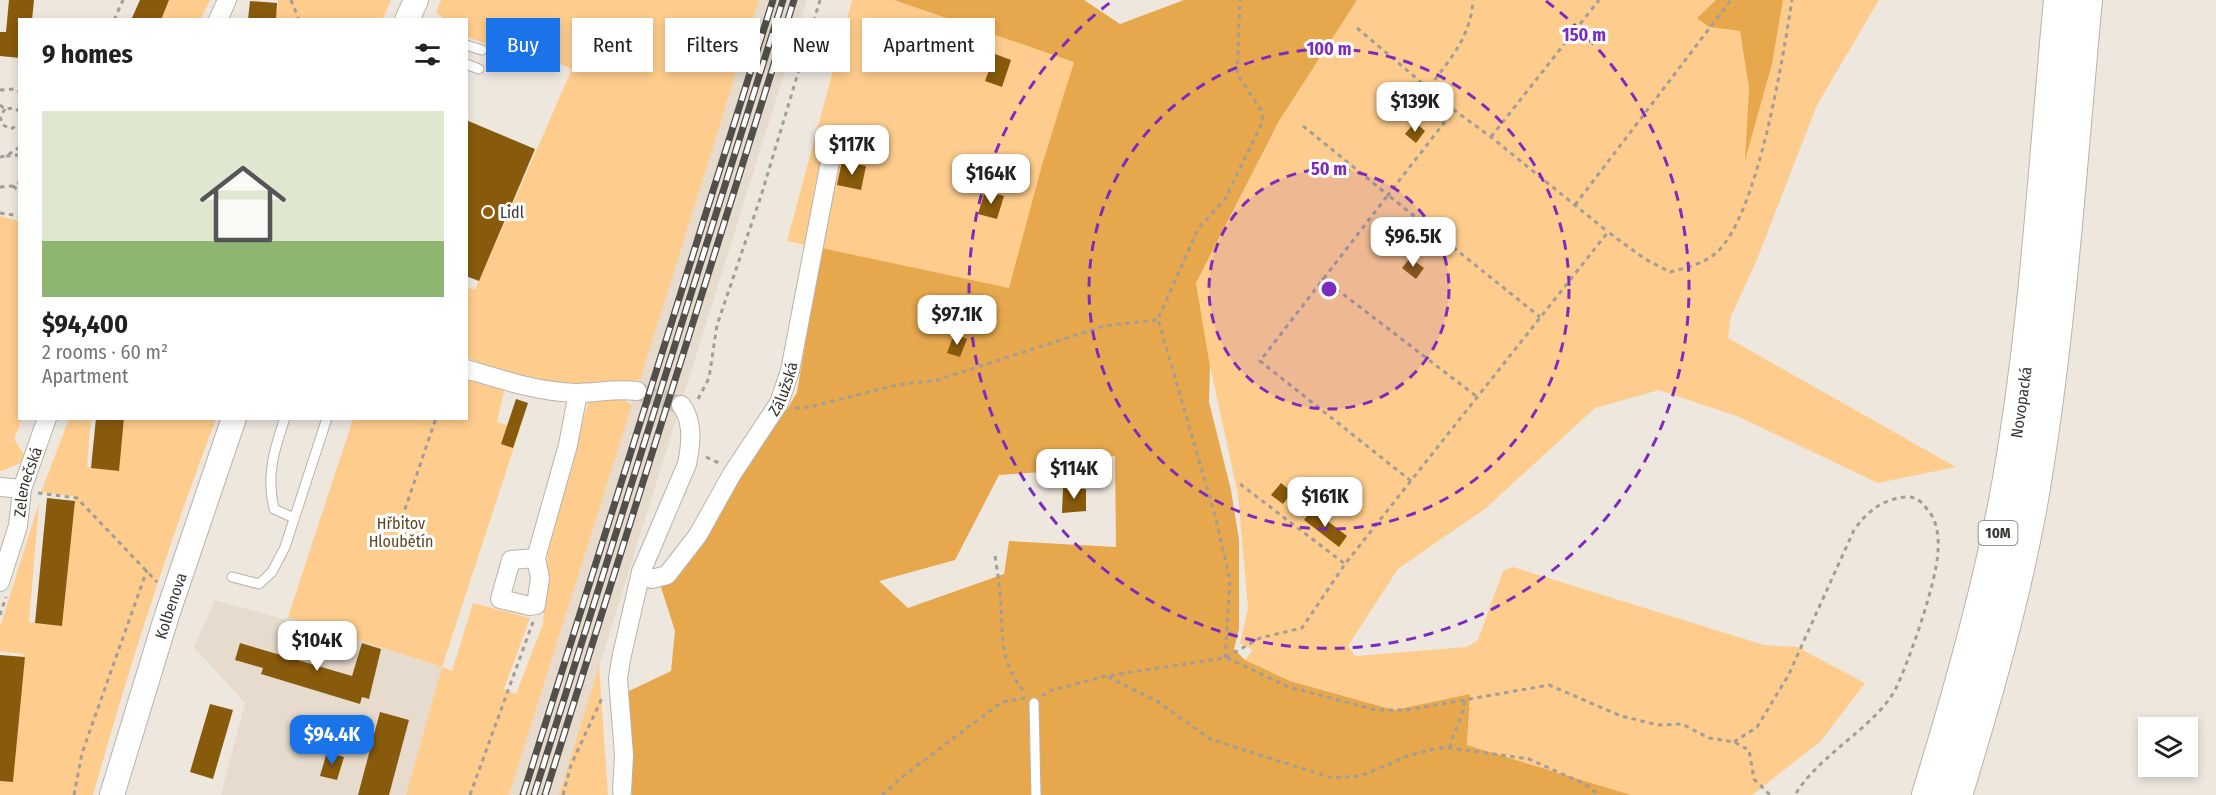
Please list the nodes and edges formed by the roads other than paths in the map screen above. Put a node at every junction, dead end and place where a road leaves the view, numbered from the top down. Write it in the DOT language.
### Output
graph roads {
  1 [pos="227,0"];
  2 [pos="2060,0"];
  3 [pos="2086,0"];
  4 [pos="219,18"];
  5 [pos="468,46"];
  6 [pos="482,50"];
  7 [pos="468,65"];
  8 [pos="478,69"];
  9 [pos="833,146"];
  10 [pos="468,370"];
  11 [pos="637,391"];
  12 [pos="578,393"];
  13 [pos="684,408"];
  14 [pos="47,420"];
  15 [pos="233,420"];
  16 [pos="284,420"];
  17 [pos="326,420"];
  18 [pos="0,487"];
  19 [pos="22,489"];
  20 [pos="294,518"];
  21 [pos="536,558"];
  22 [pos="641,572"];
  23 [pos="232,577"];
  24 [pos="0,582"];
  25 [pos="1032,700"];
  26 [pos="622,793"];
  27 [pos="112,795"];
  28 [pos="1035,795"];
  29 [pos="1928,795"];
  30 [pos="1956,795"];
  1 -- 4 [label="street"];
  2 -- 29 [label="highway, Novopacká / 10M"];
  3 -- 30 [label="highway, Novopacká / 10M"];
  5 -- 6 [label="lane"];
  7 -- 8 [label="lane"];
  9 -- 22 [label="street, Zálužská"];
  10 -- 12 [label="street"];
  11 -- 12 [label="street"];
  12 -- 21 [label="street"];
  13 -- 22 [label="street"];
  14 -- 19 [label="street, Zelenečská"];
  15 -- 27 [label="main road, Kolbenova"];
  16 -- 20 [label="lane"];
  17 -- 20 [label="lane"];
  18 -- 19 [label="street"];
  19 -- 24 [label="street, Zelenečská"];
  20 -- 23 [label="lane"];
  21 -- 21 [label="street"];
  22 -- 26 [label="street"];
  25 -- 28 [label="lane"];
}
